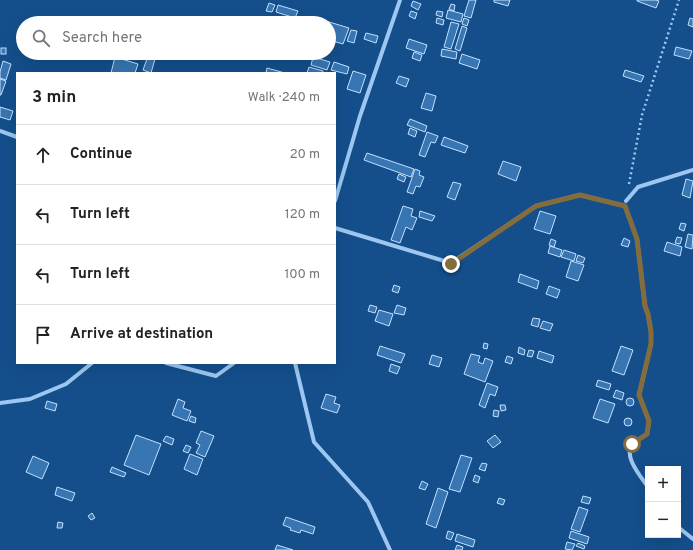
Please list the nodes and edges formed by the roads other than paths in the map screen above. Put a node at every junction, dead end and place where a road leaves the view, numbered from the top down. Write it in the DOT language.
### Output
graph roads {
  1 [pos="400,0"];
  2 [pos="0,131"];
  3 [pos="16,137"];
  4 [pos="693,170"];
  5 [pos="336,198"];
  6 [pos="626,201"];
  7 [pos="336,228"];
  8 [pos="91,364"];
  9 [pos="170,364"];
  10 [pos="233,364"];
  11 [pos="295,364"];
  12 [pos="0,403"];
  13 [pos="645,482"];
  14 [pos="681,529"];
  15 [pos="693,539"];
  16 [pos="390,550"];
  1 -- 5 [label="street"];
  2 -- 3 [label="street"];
  4 -- 6 [label="street"];
  7 -- 13 [label="street"];
  8 -- 12 [label="street"];
  9 -- 10 [label="street"];
  11 -- 16 [label="street"];
  14 -- 15 [label="street"];
}
